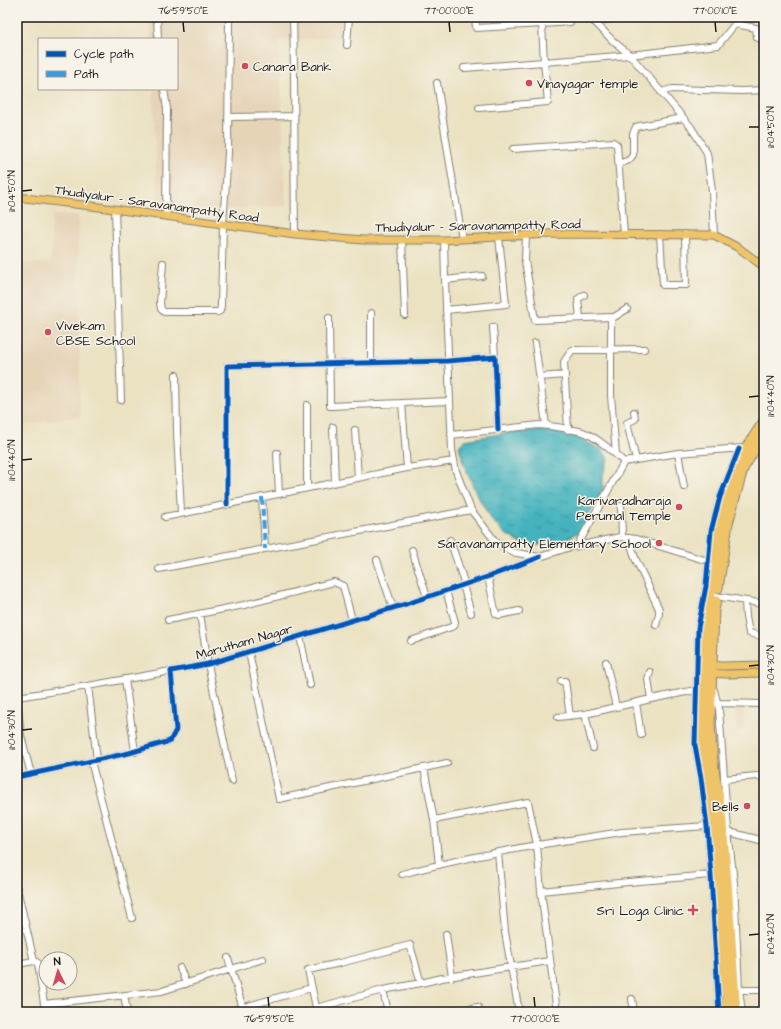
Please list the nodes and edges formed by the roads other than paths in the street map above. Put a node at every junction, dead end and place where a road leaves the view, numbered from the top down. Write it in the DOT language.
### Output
graph roads {
  1 [pos="157,17"];
  2 [pos="229,17"];
  3 [pos="293,17"];
  4 [pos="349,17"];
  5 [pos="475,17"];
  6 [pos="619,17"];
  7 [pos="739,17"];
  8 [pos="592,19"];
  9 [pos="542,20"];
  10 [pos="570,22"];
  11 [pos="735,24"];
  12 [pos="158,38"];
  13 [pos="764,42"];
  14 [pos="347,45"];
  15 [pos="630,55"];
  16 [pos="544,62"];
  17 [pos="464,68"];
  18 [pos="438,84"];
  19 [pos="164,90"];
  20 [pos="764,90"];
  21 [pos="661,92"];
  22 [pos="478,108"];
  23 [pos="294,116"];
  24 [pos="228,117"];
  25 [pos="683,118"];
  26 [pos="513,150"];
  27 [pos="619,164"];
  28 [pos="17,197"];
  29 [pos="115,209"];
  30 [pos="166,216"];
  31 [pos="224,224"];
  32 [pos="295,234"];
  33 [pos="624,234"];
  34 [pos="660,234"];
  35 [pos="685,234"];
  36 [pos="526,235"];
  37 [pos="714,235"];
  38 [pos="498,237"];
  39 [pos="462,239"];
  40 [pos="402,240"];
  41 [pos="444,240"];
  42 [pos="163,263"];
  43 [pos="764,266"];
  44 [pos="482,276"];
  45 [pos="445,280"];
  46 [pos="584,295"];
  47 [pos="627,309"];
  48 [pos="446,310"];
  49 [pos="371,313"];
  50 [pos="405,315"];
  51 [pos="329,318"];
  52 [pos="580,318"];
  53 [pos="611,319"];
  54 [pos="493,328"];
  55 [pos="535,343"];
  56 [pos="644,349"];
  57 [pos="611,350"];
  58 [pos="495,357"];
  59 [pos="448,361"];
  60 [pos="372,363"];
  61 [pos="330,364"];
  62 [pos="176,375"];
  63 [pos="565,376"];
  64 [pos="540,377"];
  65 [pos="121,400"];
  66 [pos="450,401"];
  67 [pos="402,403"];
  68 [pos="307,405"];
  69 [pos="634,412"];
  70 [pos="764,421"];
  71 [pos="546,426"];
  72 [pos="333,427"];
  73 [pos="355,430"];
  74 [pos="498,430"];
  75 [pos="568,430"];
  76 [pos="764,434"];
  77 [pos="451,435"];
  78 [pos="742,448"];
  79 [pos="277,453"];
  80 [pos="678,453"];
  81 [pos="616,454"];
  82 [pos="636,460"];
  83 [pos="454,461"];
  84 [pos="624,462"];
  85 [pos="407,468"];
  86 [pos="358,478"];
  87 [pos="335,482"];
  88 [pos="684,487"];
  89 [pos="307,488"];
  90 [pos="279,494"];
  91 [pos="262,497"];
  92 [pos="227,504"];
  93 [pos="621,506"];
  94 [pos="471,510"];
  95 [pos="181,513"];
  96 [pos="165,517"];
  97 [pos="622,537"];
  98 [pos="629,538"];
  99 [pos="450,540"];
  100 [pos="577,546"];
  101 [pos="265,549"];
  102 [pos="412,550"];
  103 [pos="540,557"];
  104 [pos="377,560"];
  105 [pos="712,562"];
  106 [pos="159,569"];
  107 [pos="488,577"];
  108 [pos="464,585"];
  109 [pos="446,591"];
  110 [pos="716,596"];
  111 [pos="427,597"];
  112 [pos="745,602"];
  113 [pos="764,604"];
  114 [pos="393,608"];
  115 [pos="518,611"];
  116 [pos="471,613"];
  117 [pos="200,614"];
  118 [pos="168,620"];
  119 [pos="352,620"];
  120 [pos="656,625"];
  121 [pos="300,636"];
  122 [pos="764,637"];
  123 [pos="411,641"];
  124 [pos="249,652"];
  125 [pos="606,662"];
  126 [pos="208,664"];
  127 [pos="764,665"];
  128 [pos="171,671"];
  129 [pos="708,671"];
  130 [pos="650,672"];
  131 [pos="764,673"];
  132 [pos="125,679"];
  133 [pos="561,681"];
  134 [pos="310,685"];
  135 [pos="88,686"];
  136 [pos="696,690"];
  137 [pos="17,698"];
  138 [pos="651,699"];
  139 [pos="636,703"];
  140 [pos="717,703"];
  141 [pos="764,704"];
  142 [pos="616,707"];
  143 [pos="585,714"];
  144 [pos="570,716"];
  145 [pos="558,717"];
  146 [pos="642,735"];
  147 [pos="21,736"];
  148 [pos="592,748"];
  149 [pos="135,752"];
  150 [pos="17,753"];
  151 [pos="94,761"];
  152 [pos="447,763"];
  153 [pos="424,768"];
  154 [pos="31,774"];
  155 [pos="17,777"];
  156 [pos="724,779"];
  157 [pos="764,779"];
  158 [pos="232,781"];
  159 [pos="434,820"];
  160 [pos="718,829"];
  161 [pos="764,841"];
  162 [pos="537,845"];
  163 [pos="498,852"];
  164 [pos="439,865"];
  165 [pos="402,874"];
  166 [pos="711,876"];
  167 [pos="17,889"];
  168 [pos="541,891"];
  169 [pos="132,918"];
  170 [pos="446,934"];
  171 [pos="228,958"];
  172 [pos="263,959"];
  173 [pos="34,961"];
  174 [pos="549,961"];
  175 [pos="17,964"];
  176 [pos="510,967"];
  177 [pos="180,968"];
  178 [pos="231,968"];
  179 [pos="452,976"];
  180 [pos="421,983"];
  181 [pos="186,984"];
  182 [pos="311,988"];
  183 [pos="383,990"];
  184 [pos="739,990"];
  185 [pos="764,990"];
  186 [pos="124,995"];
  187 [pos="632,999"];
  188 [pos="44,1004"];
  189 [pos="243,1010"];
  190 [pos="317,1010"];
  191 [pos="45,1012"];
  192 [pos="127,1012"];
  193 [pos="227,1012"];
  194 [pos="388,1012"];
  195 [pos="450,1012"];
  196 [pos="479,1012"];
  197 [pos="518,1012"];
  198 [pos="557,1012"];
  199 [pos="634,1012"];
  200 [pos="719,1012"];
  201 [pos="728,1012"];
  202 [pos="736,1012"];
  203 [pos="742,1012"];
  1 -- 12 [label="street"];
  2 -- 24 [label="street"];
  3 -- 23 [label="street"];
  4 -- 14 [label="street"];
  5 -- 9 [label="street"];
  6 -- 8 [label="street"];
  7 -- 11 [label="street"];
  8 -- 15 [label="street"];
  9 -- 10 [label="street"];
  9 -- 16 [label="street"];
  11 -- 13 [label="street"];
  11 -- 15 [label="street"];
  15 -- 16 [label="street"];
  15 -- 21 [label="street"];
  16 -- 17 [label="street"];
  16 -- 22 [label="street"];
  18 -- 39 [label="street"];
  19 -- 30 [label="street"];
  20 -- 21 [label="street"];
  21 -- 25 [label="street"];
  23 -- 24 [label="street"];
  23 -- 32 [label="street"];
  24 -- 31 [label="street"];
  25 -- 27 [label="street"];
  25 -- 37 [label="street"];
  26 -- 27 [label="street"];
  27 -- 33 [label="street"];
  28 -- 29 [label="main road, Thudiyalur - Saravanampatty Road"];
  29 -- 30 [label="main road, Thudiyalur - Saravanampatty Road"];
  29 -- 65 [label="street"];
  30 -- 31 [label="main road, Thudiyalur - Saravanampatty Road"];
  31 -- 32 [label="main road, Thudiyalur - Saravanampatty Road"];
  31 -- 42 [label="street"];
  32 -- 40 [label="main road, Thudiyalur - Saravanampatty Road"];
  33 -- 34 [label="main road, Thudiyalur - Saravanampatty Road"];
  33 -- 36 [label="main road, Thudiyalur - Saravanampatty Road"];
  34 -- 35 [label="main road, Thudiyalur - Saravanampatty Road"];
  34 -- 35 [label="street"];
  35 -- 37 [label="main road, Thudiyalur - Saravanampatty Road"];
  36 -- 38 [label="main road, Thudiyalur - Saravanampatty Road"];
  36 -- 52 [label="street"];
  37 -- 43 [label="main road, Thudiyalur - Saravanampatty Road"];
  38 -- 39 [label="main road, Thudiyalur - Saravanampatty Road"];
  38 -- 48 [label="street"];
  39 -- 41 [label="main road, Thudiyalur - Saravanampatty Road"];
  40 -- 41 [label="main road, Thudiyalur - Saravanampatty Road"];
  40 -- 50 [label="street"];
  41 -- 45 [label="street"];
  44 -- 45 [label="street"];
  45 -- 48 [label="street"];
  46 -- 52 [label="street"];
  47 -- 53 [label="street"];
  48 -- 59 [label="street"];
  49 -- 60 [label="street"];
  51 -- 61 [label="street"];
  52 -- 53 [label="street"];
  53 -- 57 [label="street"];
  54 -- 58 [label="street"];
  55 -- 64 [label="street"];
  56 -- 57 [label="street"];
  57 -- 63 [label="street"];
  57 -- 81 [label="street"];
  58 -- 59 [label="street"];
  58 -- 74 [label="street"];
  59 -- 60 [label="street"];
  59 -- 66 [label="street"];
  60 -- 61 [label="street"];
  61 -- 67 [label="street"];
  61 -- 92 [label="street"];
  62 -- 95 [label="street"];
  63 -- 64 [label="street"];
  63 -- 75 [label="street"];
  64 -- 71 [label="street"];
  66 -- 67 [label="street"];
  66 -- 77 [label="street"];
  67 -- 85 [label="street"];
  68 -- 89 [label="street"];
  69 -- 82 [label="street"];
  70 -- 78 [label="highway"];
  71 -- 74 [label="street"];
  71 -- 75 [label="street"];
  72 -- 87 [label="street"];
  73 -- 86 [label="street"];
  74 -- 77 [label="street"];
  75 -- 81 [label="street"];
  76 -- 110 [label="highway"];
  77 -- 83 [label="street"];
  78 -- 80 [label="street"];
  78 -- 105 [label="highway"];
  79 -- 90 [label="street"];
  80 -- 82 [label="street"];
  80 -- 88 [label="street"];
  81 -- 84 [label="street"];
  82 -- 84 [label="street"];
  83 -- 85 [label="street"];
  83 -- 94 [label="street"];
  84 -- 100 [label="street"];
  85 -- 86 [label="street"];
  86 -- 87 [label="street"];
  87 -- 89 [label="street"];
  89 -- 90 [label="street"];
  90 -- 91 [label="street"];
  91 -- 92 [label="street"];
  91 -- 101 [label="street"];
  92 -- 95 [label="street"];
  93 -- 97 [label="street"];
  94 -- 101 [label="street"];
  94 -- 103 [label="street"];
  95 -- 96 [label="street"];
  97 -- 98 [label="street, Marutham Nagar"];
  97 -- 100 [label="street, Marutham Nagar"];
  98 -- 105 [label="street, Marutham Nagar"];
  98 -- 120 [label="street"];
  99 -- 108 [label="street"];
  100 -- 103 [label="street, Marutham Nagar"];
  101 -- 106 [label="street"];
  102 -- 111 [label="street"];
  103 -- 107 [label="street, Marutham Nagar"];
  104 -- 114 [label="street"];
  105 -- 129 [label="highway"];
  105 -- 136 [label="street"];
  107 -- 108 [label="street, Marutham Nagar"];
  107 -- 115 [label="street"];
  108 -- 109 [label="street, Marutham Nagar"];
  108 -- 116 [label="street"];
  109 -- 111 [label="street, Marutham Nagar"];
  109 -- 123 [label="street"];
  110 -- 112 [label="street"];
  110 -- 129 [label="highway"];
  111 -- 114 [label="street, Marutham Nagar"];
  112 -- 113 [label="street"];
  112 -- 122 [label="street"];
  114 -- 119 [label="street, Marutham Nagar"];
  117 -- 118 [label="street"];
  117 -- 119 [label="street"];
  117 -- 126 [label="street"];
  119 -- 121 [label="street, Marutham Nagar"];
  121 -- 124 [label="street, Marutham Nagar"];
  121 -- 134 [label="street"];
  124 -- 126 [label="street, Marutham Nagar"];
  124 -- 153 [label="street"];
  125 -- 142 [label="street"];
  126 -- 128 [label="street, Marutham Nagar"];
  126 -- 158 [label="street"];
  127 -- 129 [label="main road"];
  128 -- 132 [label="street, Marutham Nagar"];
  128 -- 149 [label="street"];
  129 -- 131 [label="main road"];
  129 -- 140 [label="street"];
  129 -- 160 [label="highway"];
  130 -- 138 [label="street"];
  132 -- 135 [label="street, Marutham Nagar"];
  132 -- 149 [label="street"];
  133 -- 144 [label="street"];
  135 -- 137 [label="street, Marutham Nagar"];
  135 -- 151 [label="street"];
  136 -- 138 [label="street"];
  136 -- 160 [label="street"];
  137 -- 147 [label="street"];
  138 -- 139 [label="street"];
  139 -- 142 [label="street"];
  139 -- 146 [label="street"];
  140 -- 141 [label="street"];
  140 -- 156 [label="street"];
  142 -- 143 [label="street"];
  143 -- 144 [label="street"];
  143 -- 148 [label="street"];
  144 -- 145 [label="street"];
  147 -- 150 [label="street"];
  147 -- 154 [label="street"];
  149 -- 151 [label="street"];
  151 -- 154 [label="street"];
  151 -- 169 [label="street"];
  152 -- 153 [label="street"];
  153 -- 159 [label="street"];
  154 -- 155 [label="street"];
  156 -- 157 [label="street"];
  156 -- 160 [label="street"];
  159 -- 162 [label="street"];
  159 -- 164 [label="street"];
  160 -- 161 [label="street"];
  160 -- 162 [label="street"];
  160 -- 166 [label="street"];
  160 -- 184 [label="street"];
  160 -- 201 [label="highway"];
  160 -- 202 [label="highway"];
  162 -- 163 [label="street"];
  162 -- 168 [label="street"];
  163 -- 164 [label="street"];
  163 -- 176 [label="street"];
  164 -- 165 [label="street"];
  166 -- 168 [label="street"];
  166 -- 200 [label="street"];
  167 -- 173 [label="street"];
  168 -- 174 [label="street"];
  170 -- 179 [label="street"];
  171 -- 178 [label="street"];
  172 -- 178 [label="street"];
  173 -- 175 [label="street"];
  173 -- 188 [label="street"];
  174 -- 176 [label="street"];
  174 -- 198 [label="street"];
  176 -- 179 [label="street"];
  176 -- 197 [label="street"];
  177 -- 181 [label="street"];
  178 -- 181 [label="street"];
  178 -- 189 [label="street"];
  179 -- 180 [label="street"];
  180 -- 182 [label="street"];
  180 -- 183 [label="street"];
  181 -- 186 [label="street"];
  182 -- 189 [label="street"];
  182 -- 190 [label="street"];
  183 -- 190 [label="street"];
  183 -- 194 [label="street"];
  184 -- 185 [label="street"];
  184 -- 203 [label="street"];
  186 -- 188 [label="street"];
  186 -- 192 [label="street"];
  187 -- 199 [label="street"];
  188 -- 191 [label="street"];
  189 -- 193 [label="street"];
  195 -- 196 [label="street"];
}
